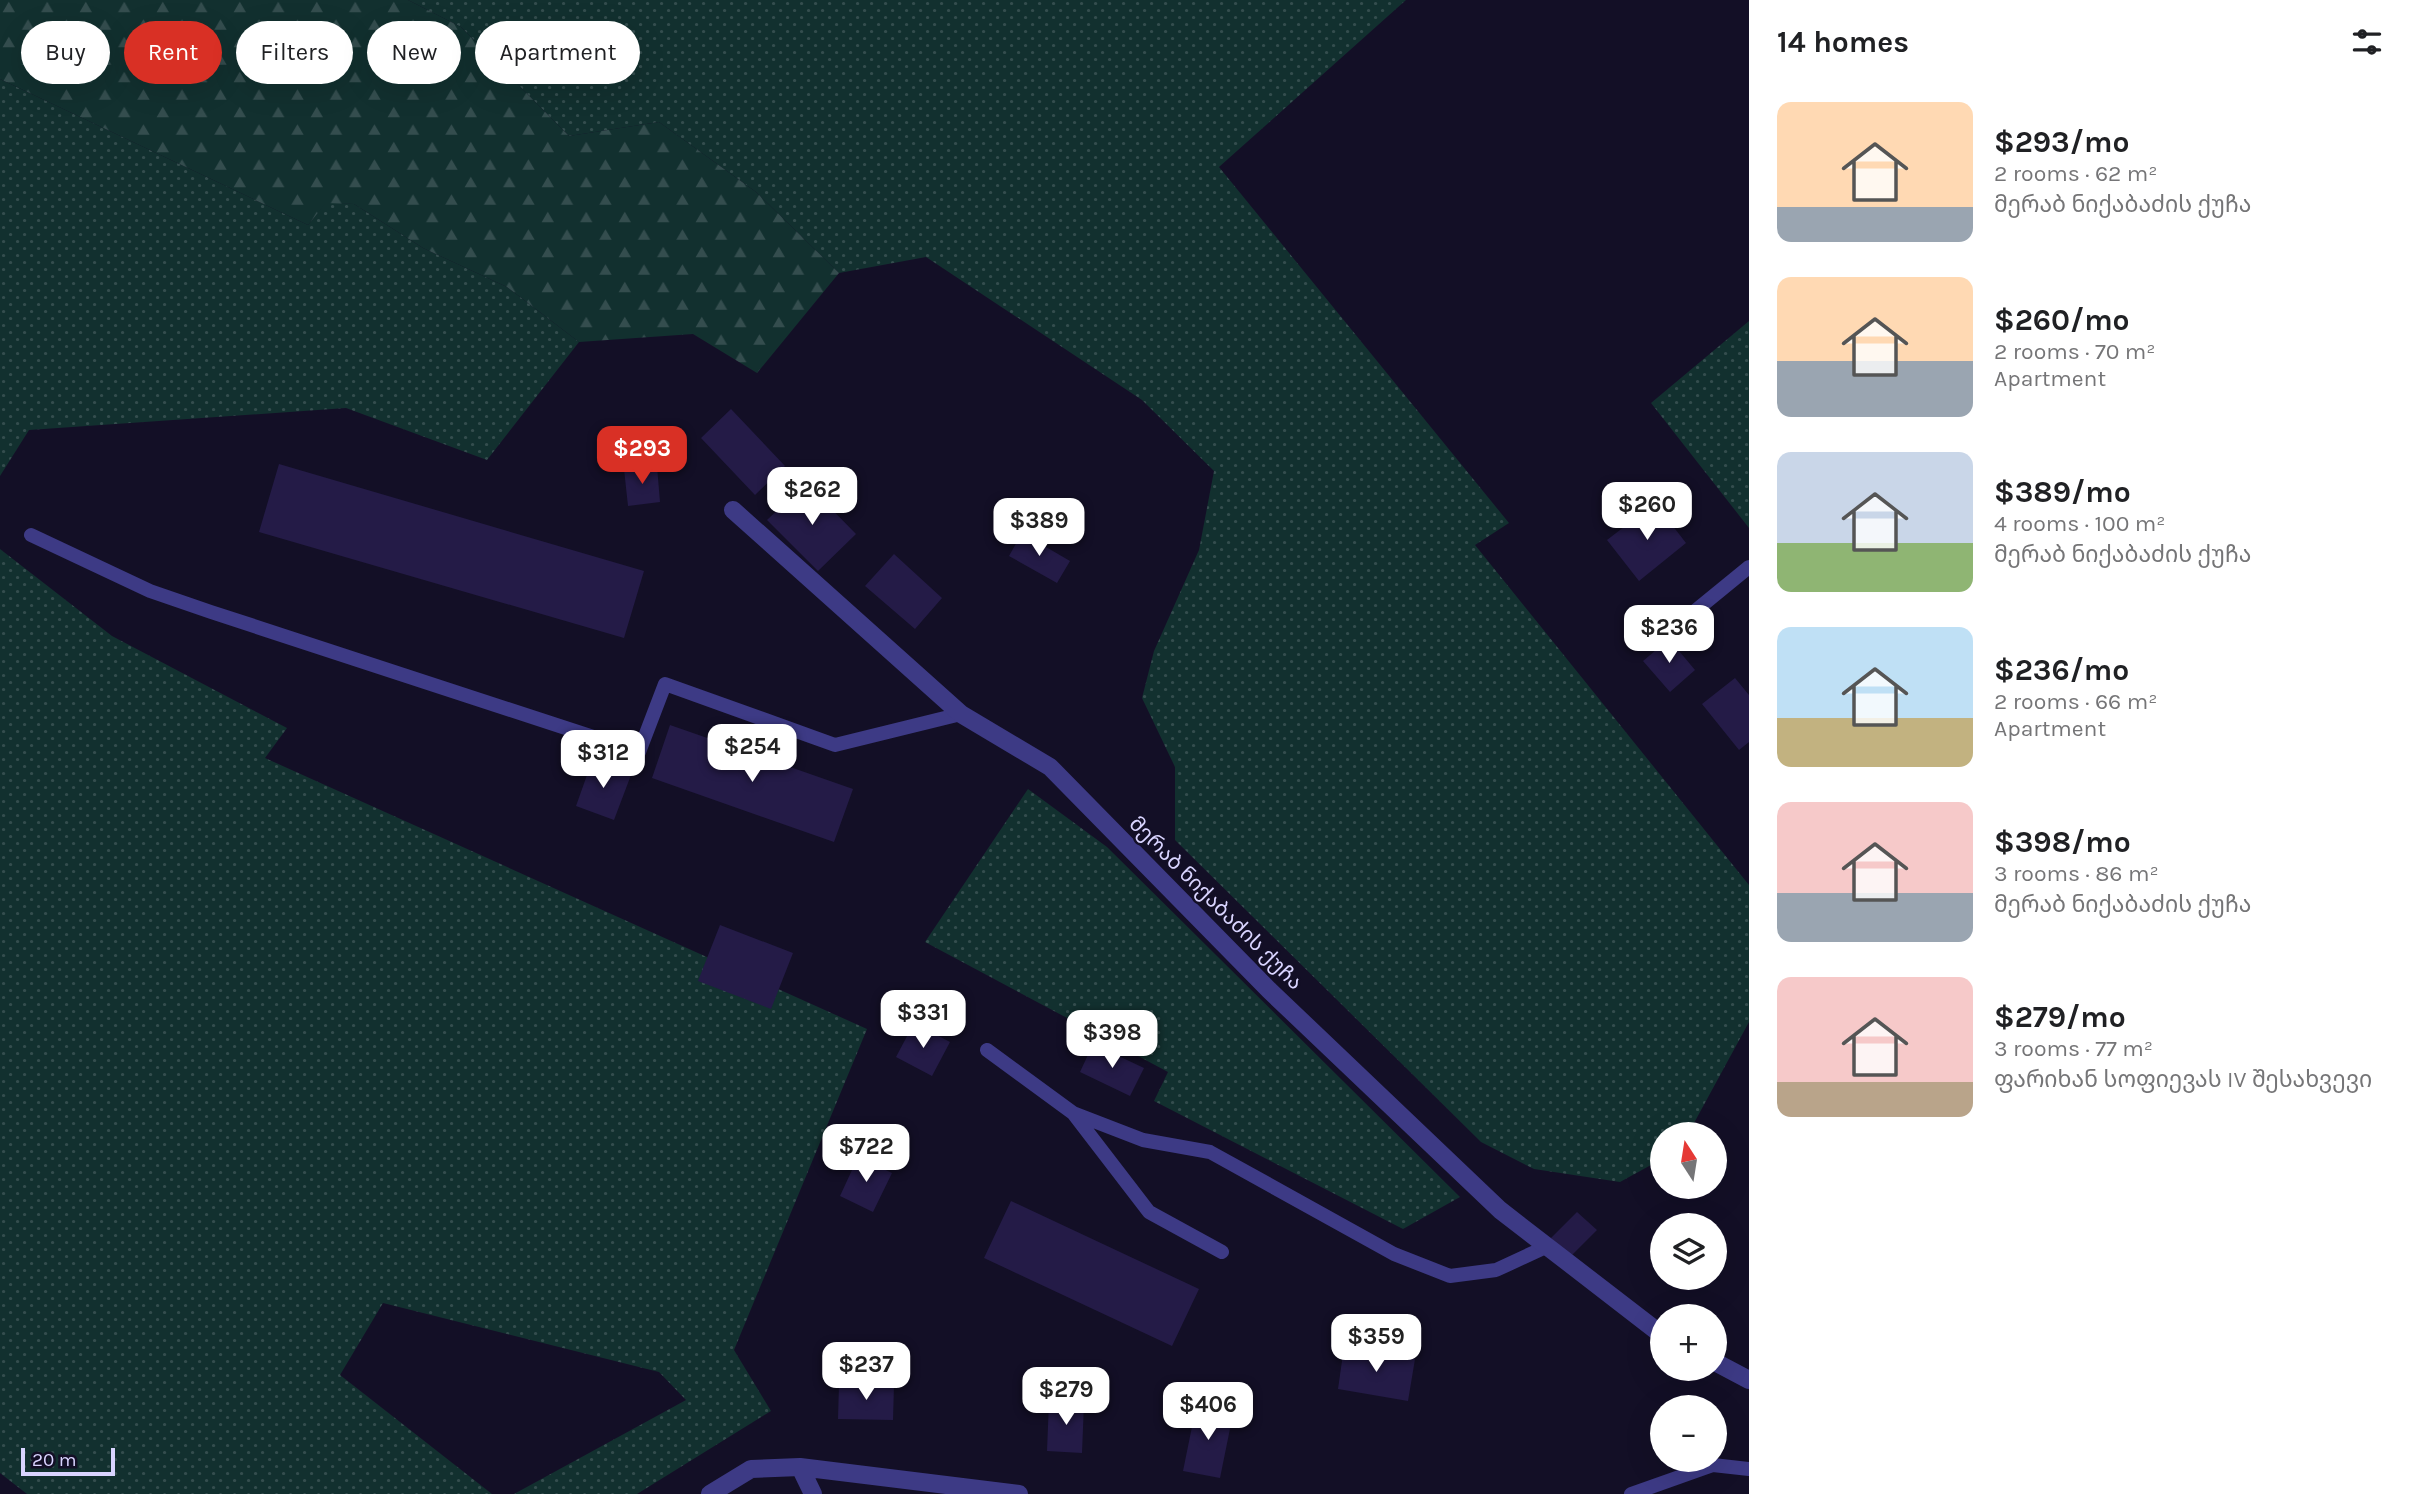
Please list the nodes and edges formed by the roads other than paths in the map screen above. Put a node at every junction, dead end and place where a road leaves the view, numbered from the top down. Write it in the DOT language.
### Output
graph roads {
  1 [pos="733,510"];
  2 [pos="31,535"];
  3 [pos="1749,567"];
  4 [pos="1689,616"];
  5 [pos="961,713"];
  6 [pos="986,1050"];
  7 [pos="1073,1113"];
  8 [pos="1548,1245"];
  9 [pos="1222,1252"];
  10 [pos="1650,1326"];
  11 [pos="1727,1368"];
  12 [pos="1749,1380"];
  13 [pos="800,1467"];
  14 [pos="1749,1469"];
  15 [pos="710,1494"];
  16 [pos="813,1494"];
  17 [pos="1019,1494"];
  18 [pos="1631,1494"];
  1 -- 5 [label="street, მერაბ ნიქაბაძის ქუჩა"];
  2 -- 5 [label="lane"];
  3 -- 4 [label="lane"];
  5 -- 8 [label="street, მერაბ ნიქაბაძის ქუჩა"];
  6 -- 7 [label="lane"];
  7 -- 8 [label="lane"];
  7 -- 9 [label="lane"];
  8 -- 10 [label="street, მერაბ ნიქაბაძის ქუჩა"];
  11 -- 12 [label="street"];
  13 -- 15 [label="street"];
  13 -- 16 [label="street"];
  13 -- 17 [label="street"];
  14 -- 18 [label="lane"];
}
